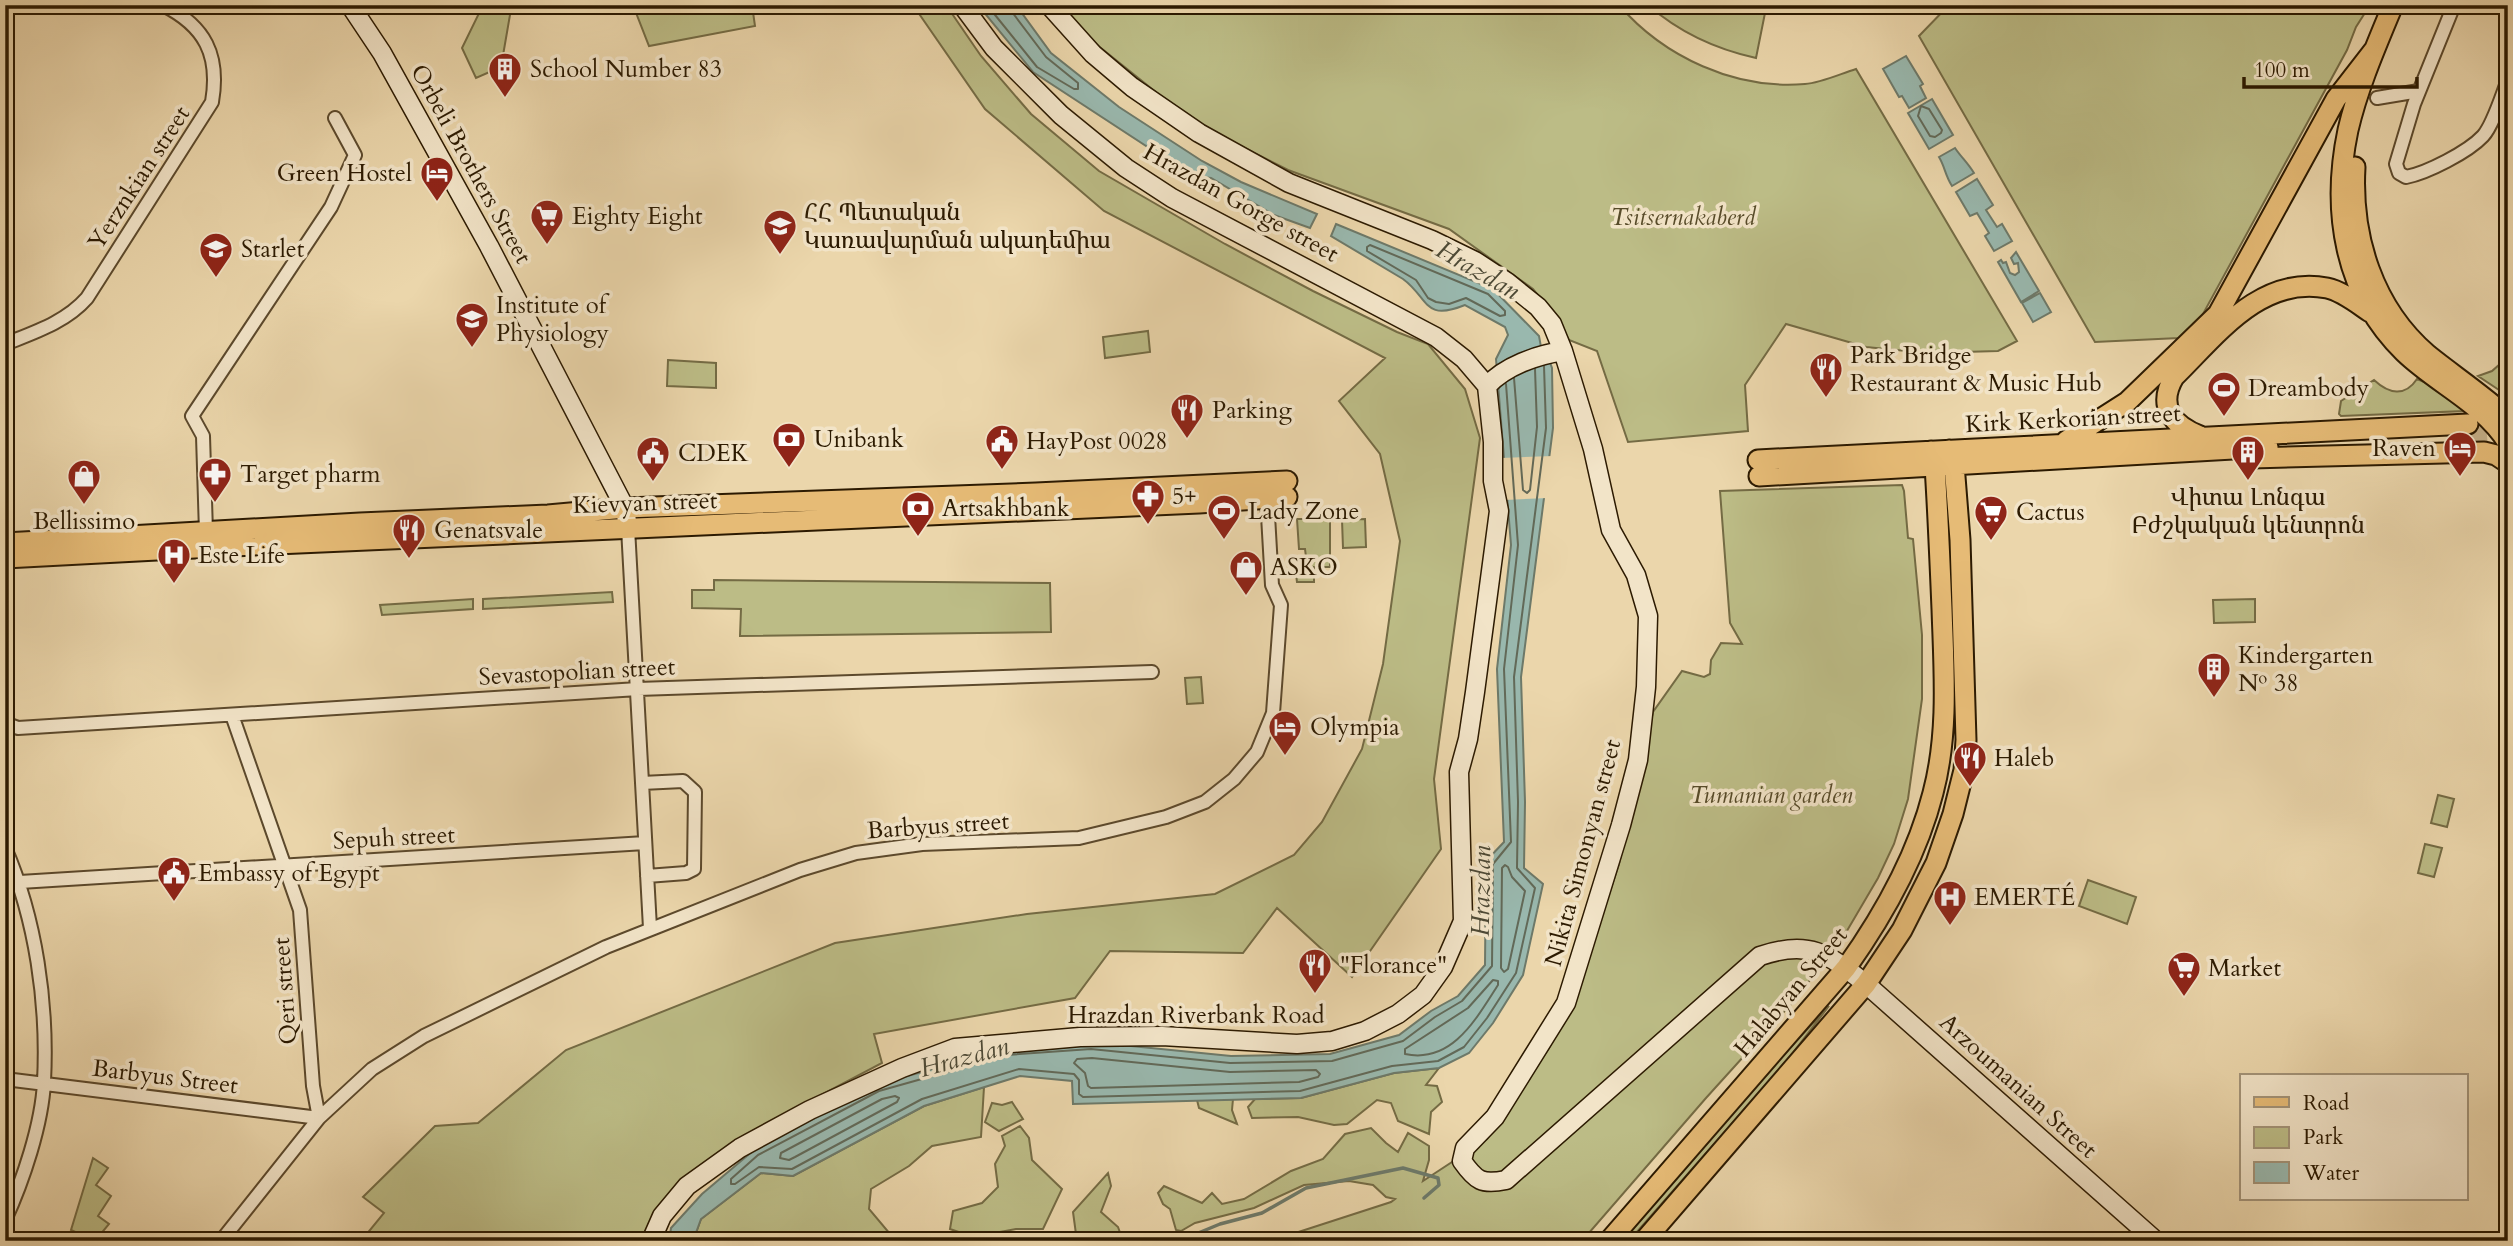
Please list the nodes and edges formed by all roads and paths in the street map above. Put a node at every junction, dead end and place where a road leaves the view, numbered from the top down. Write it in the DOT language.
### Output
graph roads {
  1 [pos="163,5"];
  2 [pos="350,5"];
  3 [pos="962,5"];
  4 [pos="1049,5"];
  5 [pos="2393,5"];
  6 [pos="2406,5"];
  7 [pos="2454,5"];
  8 [pos="2374,50"];
  9 [pos="2508,80"];
  10 [pos="2419,91"];
  11 [pos="2376,98"];
  12 [pos="335,118"];
  13 [pos="2373,314"];
  14 [pos="5,344"];
  15 [pos="1555,353"];
  16 [pos="1492,380"];
  17 [pos="2508,418"];
  18 [pos="2200,436"];
  19 [pos="2508,443"];
  20 [pos="2062,444"];
  21 [pos="2140,453"];
  22 [pos="1942,457"];
  23 [pos="2508,463"];
  24 [pos="1759,468"];
  25 [pos="1200,494"];
  26 [pos="1267,498"];
  27 [pos="937,506"];
  28 [pos="625,508"];
  29 [pos="628,528"];
  30 [pos="206,532"];
  31 [pos="321,533"];
  32 [pos="5,543"];
  33 [pos="5,558"];
  34 [pos="1152,672"];
  35 [pos="638,689"];
  36 [pos="232,715"];
  37 [pos="5,723"];
  38 [pos="642,783"];
  39 [pos="645,844"];
  40 [pos="5,848"];
  41 [pos="285,865"];
  42 [pos="647,876"];
  43 [pos="20,882"];
  44 [pos="650,928"];
  45 [pos="1846,968"];
  46 [pos="1866,984"];
  47 [pos="5,1079"];
  48 [pos="44,1083"];
  49 [pos="319,1118"];
  50 [pos="5,1220"];
  51 [pos="220,1241"];
  52 [pos="651,1241"];
  53 [pos="1609,1241"];
  54 [pos="1644,1241"];
  55 [pos="2156,1241"];
  1 -- 14 [label="street, Yerznkian street"];
  2 -- 28 [label="street, Orbeli Brothers Street"];
  3 -- 16 [label="street, Hrazdan Gorge street"];
  4 -- 15 [label="street, Nikita Simonyan street"];
  5 -- 8 [label="main road"];
  6 -- 17 [label="main road"];
  7 -- 10 [label="street"];
  8 -- 13 [label="main road"];
  8 -- 20 [label="main road"];
  9 -- 10 [label="street"];
  10 -- 11 [label="street"];
  12 -- 30 [label="street"];
  13 -- 18 [label="main road"];
  13 -- 19 [label="main road"];
  15 -- 16 [label="street"];
  15 -- 45 [label="street, Nikita Simonyan street"];
  16 -- 52 [label="street, Hrazdan Riverbank Road"];
  18 -- 20 [label="main road, Kirk Kerkorian street"];
  18 -- 21 [label="main road, Kirk Kerkorian street"];
  20 -- 22 [label="main road, Kirk Kerkorian street"];
  21 -- 22 [label="main road, Kirk Kerkorian street"];
  21 -- 23 [label="main road"];
  22 -- 24 [label="main road"];
  22 -- 45 [label="main road, Halabyan Street"];
  22 -- 46 [label="main road, Halabyan Street"];
  25 -- 26 [label="main road, Kievyan street"];
  25 -- 26 [label="main road, Kievyan street"];
  25 -- 27 [label="main road, Kievyan street"];
  26 -- 44 [label="street, Barbyus street"];
  27 -- 28 [label="main road, Kievyan street"];
  27 -- 29 [label="main road, Kievyan street"];
  28 -- 29 [label="street, Orbeli Brothers Street"];
  28 -- 31 [label="main road, Kievyan street"];
  29 -- 31 [label="main road, Kievyan street"];
  29 -- 35 [label="street"];
  30 -- 31 [label="main road, Kievyan street"];
  30 -- 32 [label="main road, Kievyan street"];
  31 -- 33 [label="main road, Kievyan street"];
  34 -- 35 [label="street, Sevastopolian street"];
  35 -- 36 [label="street, Sevastopolian street"];
  35 -- 38 [label="street"];
  36 -- 37 [label="street, Sevastopolian street"];
  36 -- 41 [label="street, Qeri street"];
  38 -- 39 [label="street"];
  38 -- 42 [label="street"];
  39 -- 41 [label="street, Sepuh street"];
  39 -- 42 [label="street"];
  40 -- 43 [label="street"];
  41 -- 43 [label="street, Sepuh street"];
  41 -- 49 [label="street, Qeri street"];
  42 -- 44 [label="street"];
  43 -- 48 [label="street"];
  44 -- 49 [label="street, Barbyus street"];
  45 -- 46 [label="street, Arzoumanian Street"];
  45 -- 53 [label="main road, Halabyan Street"];
  46 -- 54 [label="main road, Halabyan Street"];
  46 -- 55 [label="street, Arzoumanian Street"];
  47 -- 48 [label="street, Barbyus Street"];
  48 -- 49 [label="street, Barbyus Street"];
  48 -- 50 [label="street"];
  49 -- 51 [label="street"];
}
